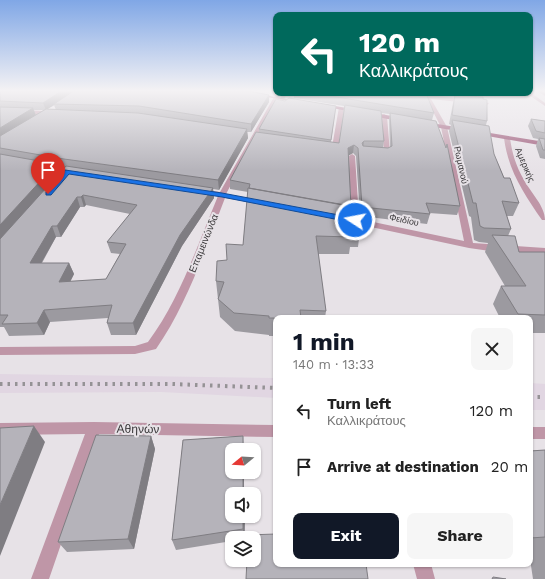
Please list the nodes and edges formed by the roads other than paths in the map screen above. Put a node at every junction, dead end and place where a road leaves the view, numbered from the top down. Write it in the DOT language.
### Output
graph roads {
  1 [pos="42,117"];
  2 [pos="266,117"];
  3 [pos="340,117"];
  4 [pos="384,117"];
  5 [pos="390,117"];
  6 [pos="439,117"];
  7 [pos="406,120"];
  8 [pos="36,121"];
  9 [pos="421,123"];
  10 [pos="444,127"];
  11 [pos="468,131"];
  12 [pos="475,133"];
  13 [pos="507,138"];
  14 [pos="545,144"];
  15 [pos="320,147"];
  16 [pos="372,153"];
  17 [pos="352,156"];
  18 [pos="191,190"];
  19 [pos="222,195"];
  20 [pos="272,204"];
  21 [pos="340,218"];
  22 [pos="545,218"];
  23 [pos="355,220"];
  24 [pos="469,245"];
  25 [pos="545,251"];
  26 [pos="0,351"];
  27 [pos="94,428"];
  28 [pos="0,429"];
  29 [pos="273,431"];
  30 [pos="533,433"];
  31 [pos="545,434"];
  32 [pos="423,567"];
  33 [pos="40,579"];
  34 [pos="426,579"];
  1 -- 8 [label="street"];
  2 -- 19 [label="street, Επαμεινώνδα"];
  3 -- 15 [label="street"];
  4 -- 16 [label="street"];
  5 -- 7 [label="main road"];
  6 -- 10 [label="street, Ρωμανού"];
  9 -- 10 [label="main road"];
  10 -- 11 [label="main road"];
  10 -- 24 [label="street, Ρωμανού"];
  12 -- 13 [label="main road"];
  13 -- 14 [label="main road"];
  13 -- 22 [label="street, Αμερικής"];
  17 -- 23 [label="street"];
  18 -- 19 [label="street"];
  19 -- 20 [label="street"];
  19 -- 26 [label="street, Επαμεινώνδα"];
  21 -- 23 [label="street, Φειδίου"];
  23 -- 24 [label="street, Φειδίου"];
  24 -- 25 [label="street, Φειδίου"];
  27 -- 28 [label="street, Αθηνών"];
  27 -- 29 [label="street, Αθηνών"];
  27 -- 33 [label="street"];
  30 -- 31 [label="street"];
  32 -- 34 [label="street"];
}
